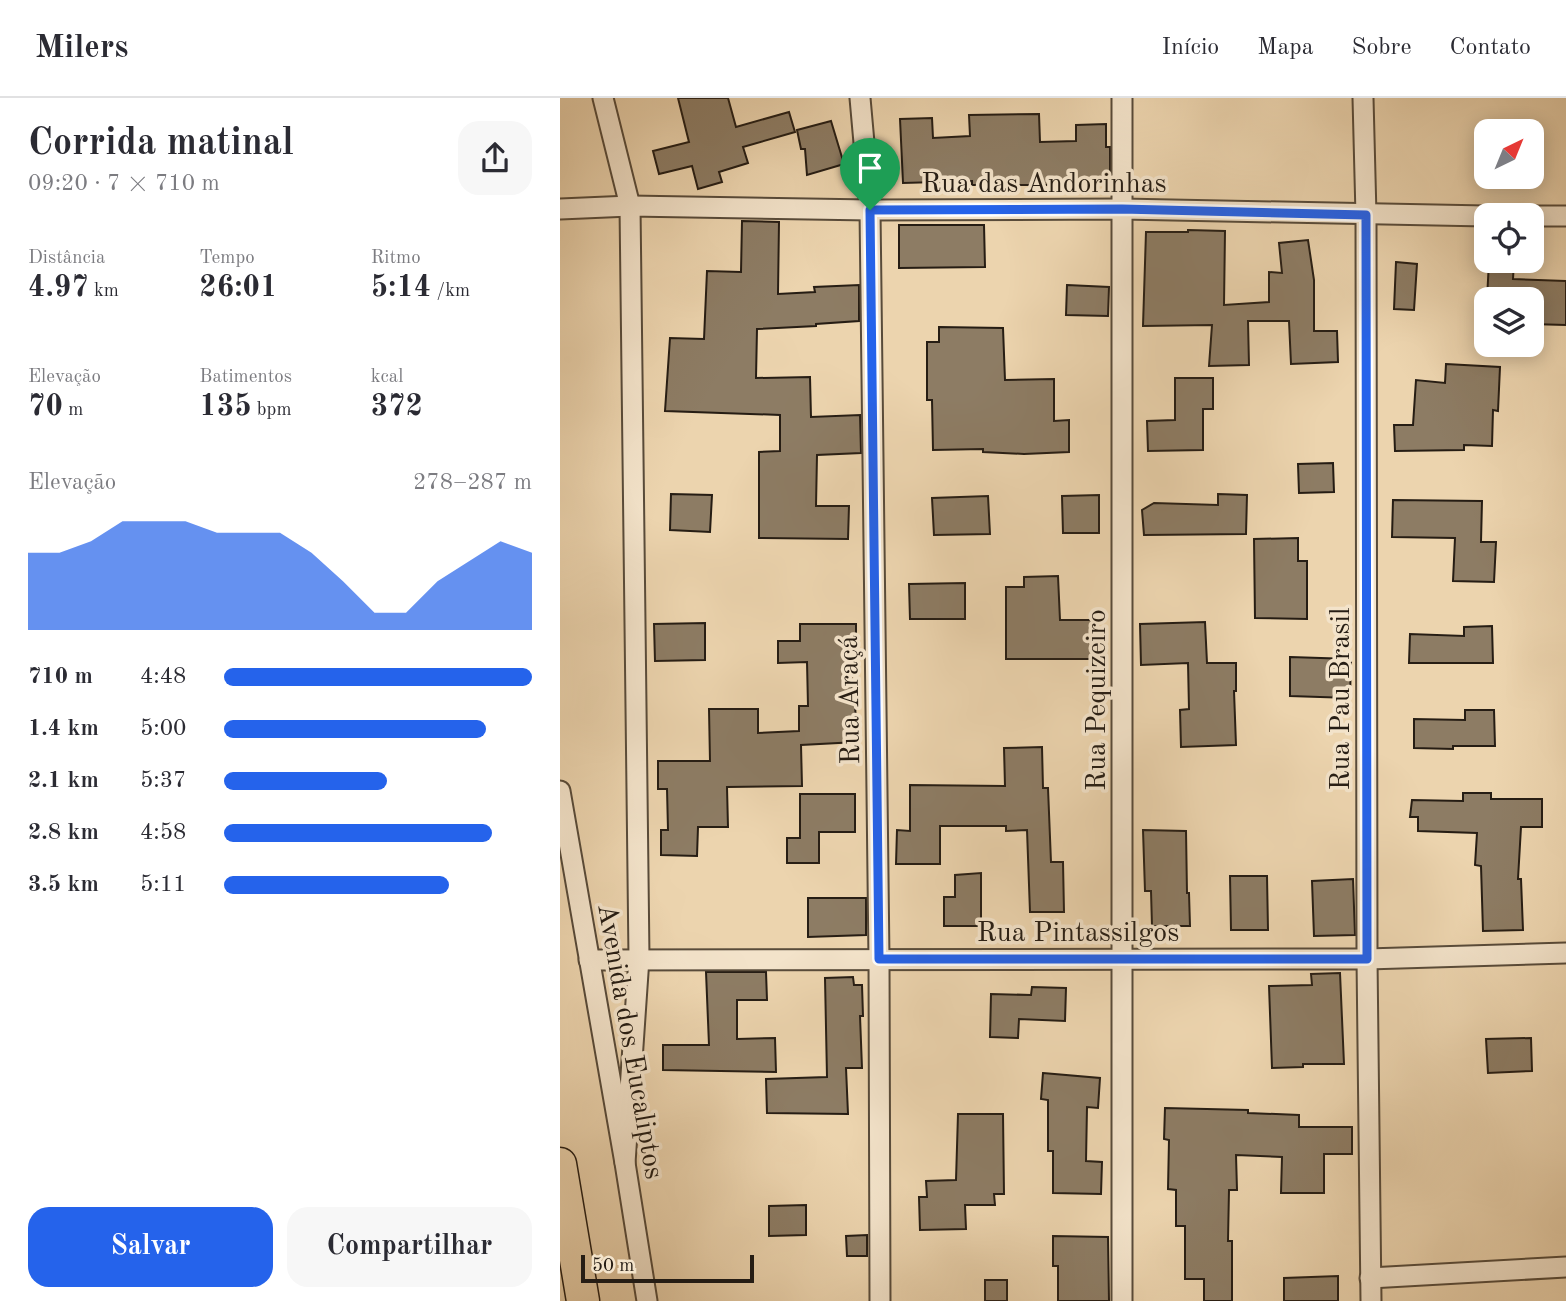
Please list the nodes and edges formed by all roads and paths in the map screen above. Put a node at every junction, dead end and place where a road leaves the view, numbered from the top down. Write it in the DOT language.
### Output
graph roads {
  1 [pos="603,98"];
  2 [pos="860,98"];
  3 [pos="1122,98"];
  4 [pos="1363,98"];
  5 [pos="630,206"];
  6 [pos="560,209"];
  7 [pos="1122,209"];
  8 [pos="870,210"];
  9 [pos="1366,215"];
  10 [pos="1474,216"];
  11 [pos="1544,216"];
  12 [pos="1566,216"];
  13 [pos="560,791"];
  14 [pos="1566,953"];
  15 [pos="639,958"];
  16 [pos="879,959"];
  17 [pos="1367,959"];
  18 [pos="589,960"];
  19 [pos="1124,960"];
  20 [pos="625,1163"];
  21 [pos="560,1164"];
  22 [pos="1566,1267"];
  23 [pos="1370,1278"];
  24 [pos="583,1301"];
  25 [pos="647,1301"];
  26 [pos="880,1301"];
  27 [pos="1122,1301"];
  28 [pos="1371,1301"];
  1 -- 5 [label="street"];
  2 -- 8 [label="street, Rua Araçá"];
  3 -- 7 [label="street, Rua Pequizeiro"];
  4 -- 9 [label="street, Rua Pau Brasil"];
  5 -- 6 [label="street, Rua das Andorinhas"];
  5 -- 8 [label="street, Rua das Andorinhas"];
  5 -- 15 [label="street"];
  7 -- 8 [label="street, Rua das Andorinhas"];
  7 -- 9 [label="street, Rua das Andorinhas"];
  7 -- 19 [label="street, Rua Pequizeiro"];
  8 -- 16 [label="street, Rua Araçá"];
  9 -- 10 [label="street, Rua das Andorinhas"];
  9 -- 17 [label="street, Rua Pau Brasil"];
  11 -- 12 [label="street"];
  13 -- 18 [label="street, Avenida dos Eucaliptos"];
  14 -- 17 [label="street, Rua Pintassilgos"];
  15 -- 16 [label="street, Rua Pintassilgos"];
  15 -- 18 [label="street, Rua Pintassilgos"];
  15 -- 20 [label="street"];
  16 -- 19 [label="street, Rua Pintassilgos"];
  16 -- 26 [label="street, Rua Araçá"];
  17 -- 19 [label="street, Rua Pintassilgos"];
  17 -- 23 [label="street, Rua Pau Brasil"];
  18 -- 20 [label="street, Avenida dos Eucaliptos"];
  19 -- 27 [label="street, Rua Pequizeiro"];
  20 -- 25 [label="street, Avenida dos Eucaliptos"];
  21 -- 24 [label="main road"];
  22 -- 23 [label="street"];
  23 -- 28 [label="street, Rua Pau Brasil"];
}
